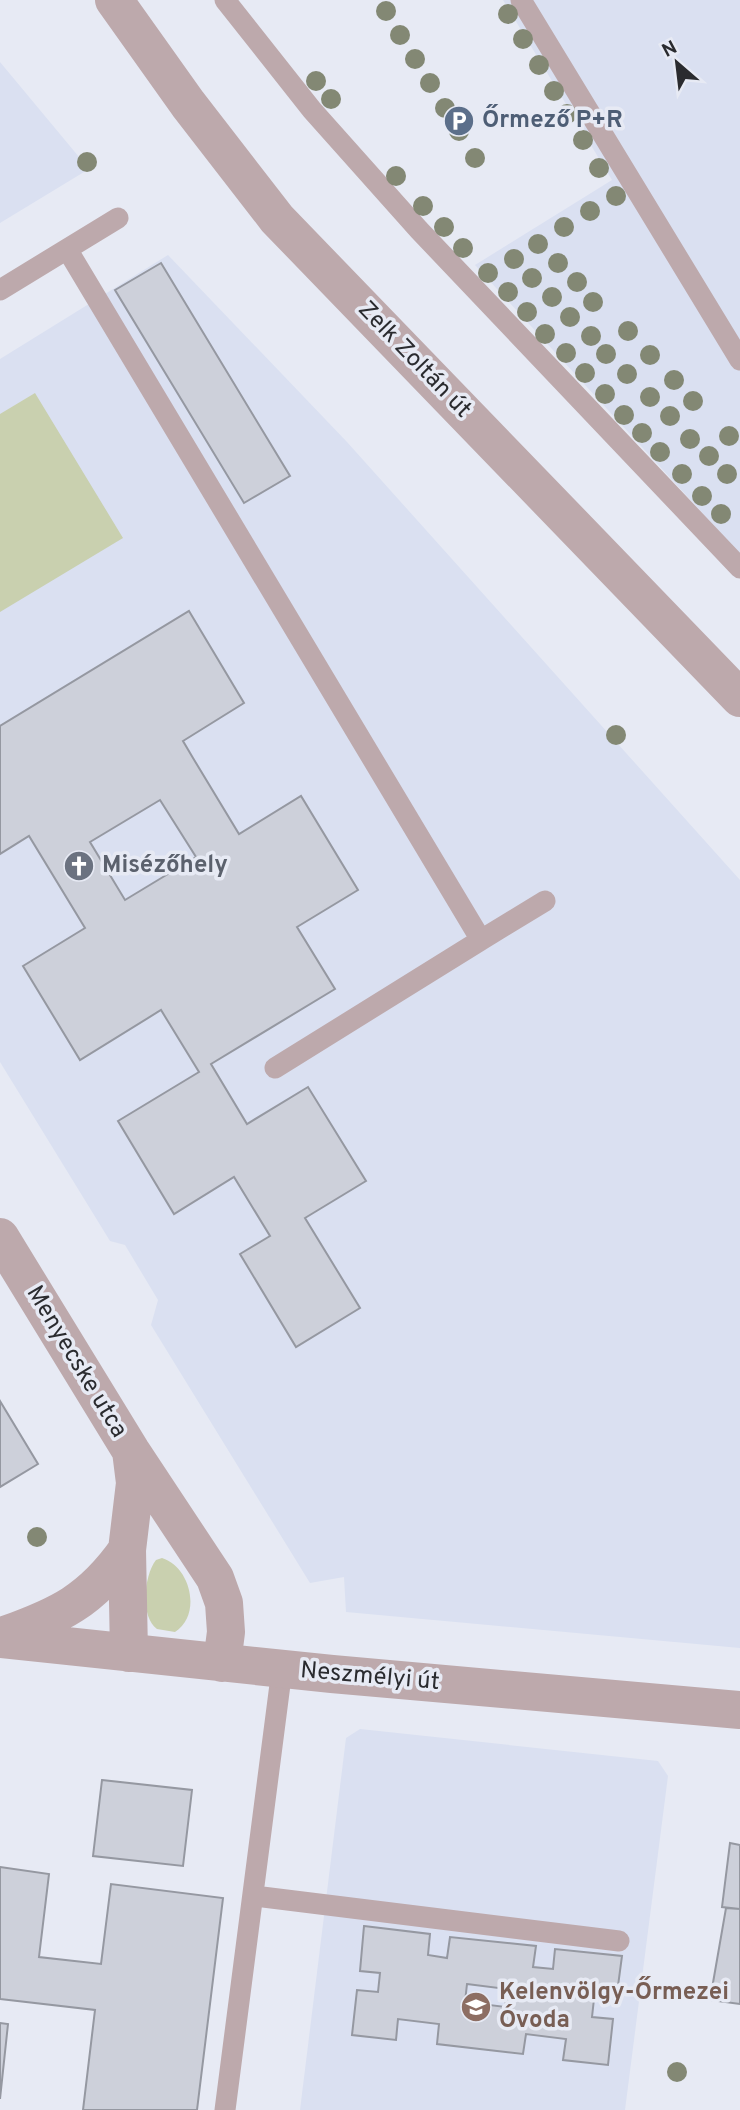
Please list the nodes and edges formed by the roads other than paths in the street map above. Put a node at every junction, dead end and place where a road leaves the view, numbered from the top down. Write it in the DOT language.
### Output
graph roads {
  1 [pos="114,0"];
  2 [pos="226,0"];
  3 [pos="521,0"];
  4 [pos="118,218"];
  5 [pos="67,249"];
  6 [pos="0,290"];
  7 [pos="740,360"];
  8 [pos="740,568"];
  9 [pos="740,698"];
  10 [pos="545,901"];
  11 [pos="481,940"];
  12 [pos="275,1068"];
  13 [pos="0,1237"];
  14 [pos="131,1451"];
  15 [pos="127,1550"];
  16 [pos="0,1638"];
  17 [pos="129,1653"];
  18 [pos="222,1663"];
  19 [pos="282,1669"];
  20 [pos="740,1710"];
  21 [pos="254,1896"];
  22 [pos="619,1941"];
  23 [pos="225,2110"];
  1 -- 9 [label="street, Zelk Zoltán út"];
  2 -- 8 [label="lane"];
  3 -- 7 [label="lane"];
  4 -- 5 [label="lane"];
  5 -- 6 [label="lane"];
  5 -- 11 [label="lane"];
  10 -- 11 [label="lane"];
  11 -- 12 [label="lane"];
  13 -- 14 [label="street, Menyecske utca"];
  14 -- 15 [label="street, Menyecske utca"];
  14 -- 18 [label="street, Menyecske utca"];
  15 -- 16 [label="street"];
  15 -- 17 [label="street, Menyecske utca"];
  16 -- 17 [label="street, Neszmélyi út"];
  17 -- 18 [label="street, Neszmélyi út"];
  18 -- 19 [label="street, Neszmélyi út"];
  19 -- 20 [label="street, Neszmélyi út"];
  19 -- 21 [label="lane"];
  21 -- 22 [label="lane"];
  21 -- 23 [label="lane"];
}
